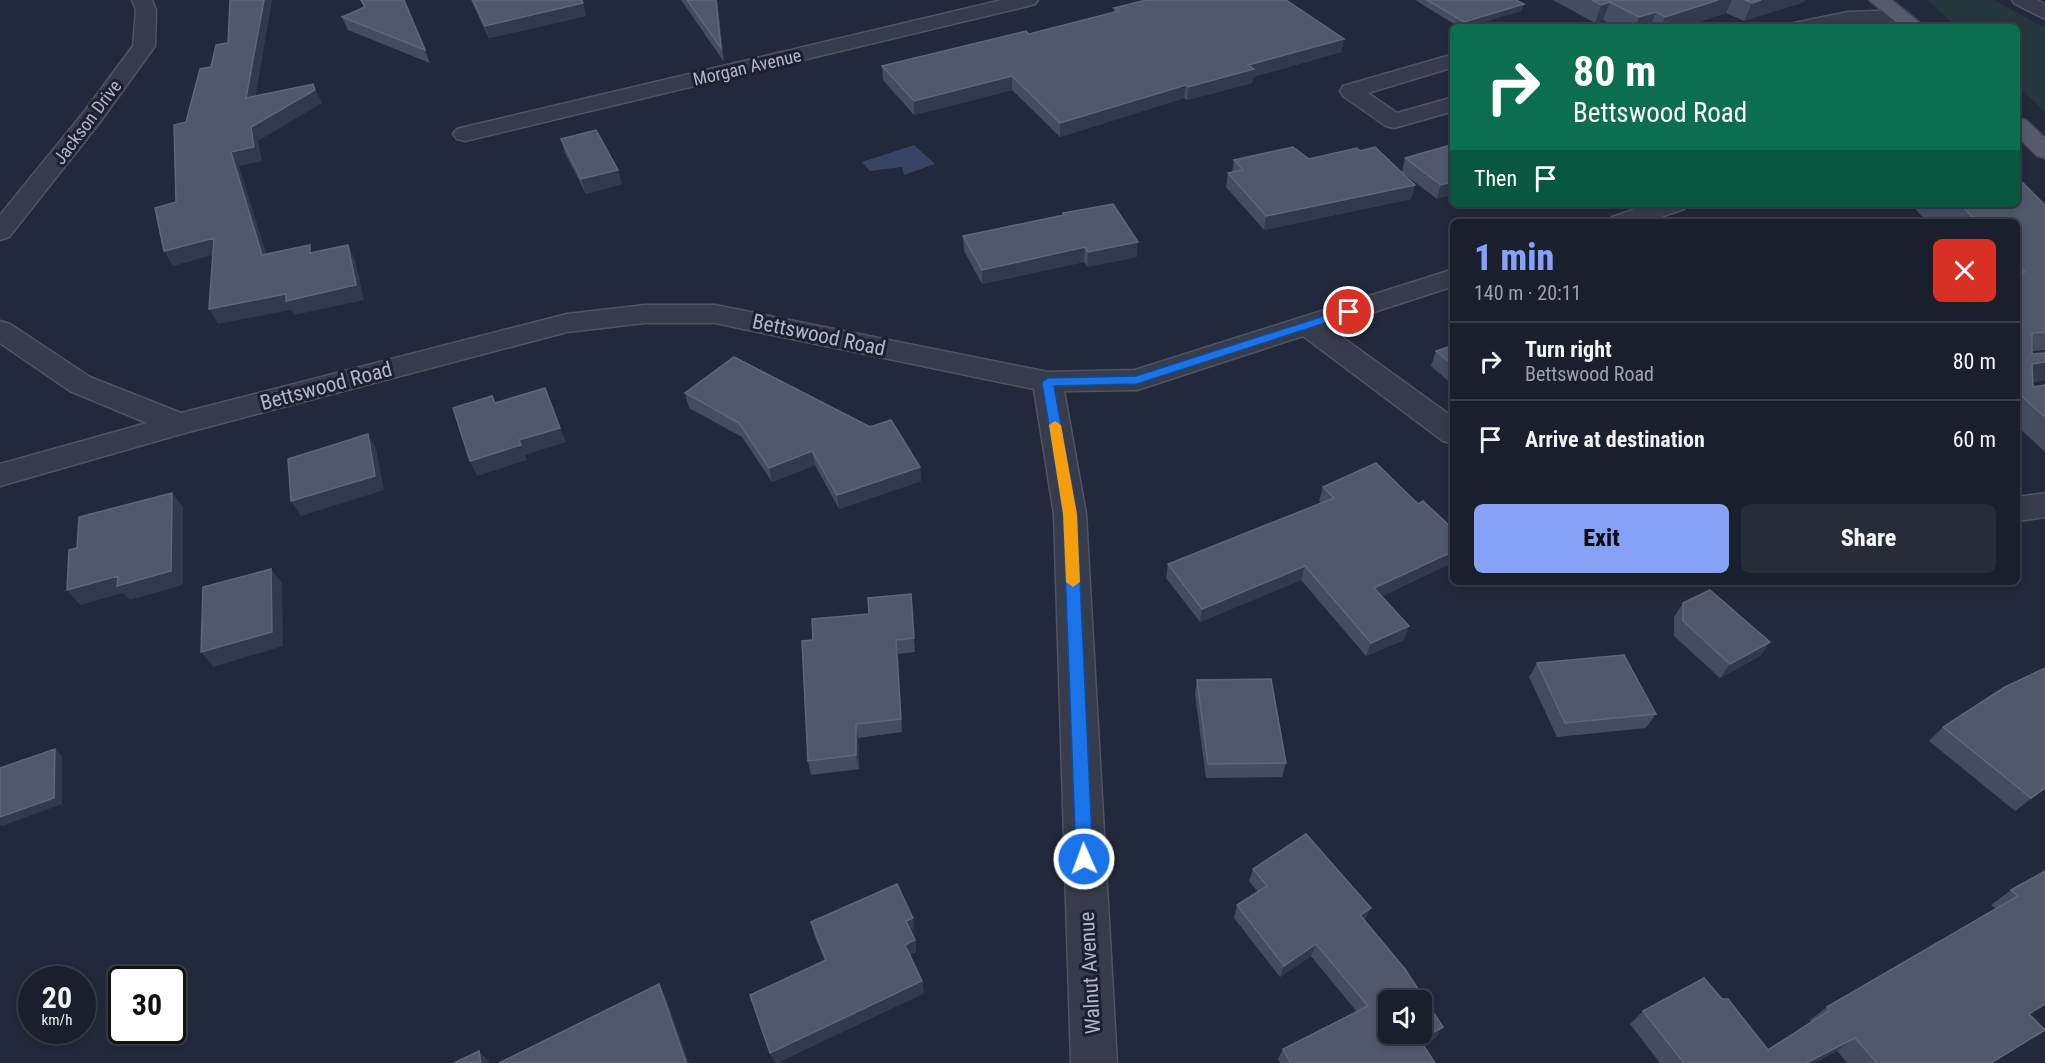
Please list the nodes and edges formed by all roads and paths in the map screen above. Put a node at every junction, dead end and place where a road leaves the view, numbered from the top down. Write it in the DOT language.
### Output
graph roads {
  1 [pos="142,0"];
  2 [pos="1028,0"];
  3 [pos="1879,0"];
  4 [pos="1908,14"];
  5 [pos="1817,24"];
  6 [pos="1919,24"];
  7 [pos="1450,61"];
  8 [pos="1450,105"];
  9 [pos="2020,127"];
  10 [pos="465,134"];
  11 [pos="2045,151"];
  12 [pos="1667,207"];
  13 [pos="1635,219"];
  14 [pos="0,232"];
  15 [pos="1450,278"];
  16 [pos="1307,325"];
  17 [pos="0,330"];
  18 [pos="1048,382"];
  19 [pos="179,424"];
  20 [pos="1450,431"];
  21 [pos="0,475"];
  22 [pos="2045,505"];
  23 [pos="2020,509"];
  24 [pos="1094,1063"];
  1 -- 14 [label="street, Jackson Drive"];
  2 -- 10 [label="street, Morgan Avenue"];
  3 -- 4 [label="main road"];
  4 -- 5 [label="street"];
  4 -- 6 [label="main road"];
  7 -- 8 [label="street"];
  9 -- 11 [label="main road"];
  12 -- 13 [label="street"];
  15 -- 16 [label="street, Bettswood Road"];
  16 -- 18 [label="street, Bettswood Road"];
  16 -- 20 [label="street"];
  17 -- 19 [label="street"];
  18 -- 19 [label="street, Bettswood Road"];
  18 -- 24 [label="street, Walnut Avenue"];
  19 -- 21 [label="street, Bettswood Road"];
  22 -- 23 [label="street"];
}
